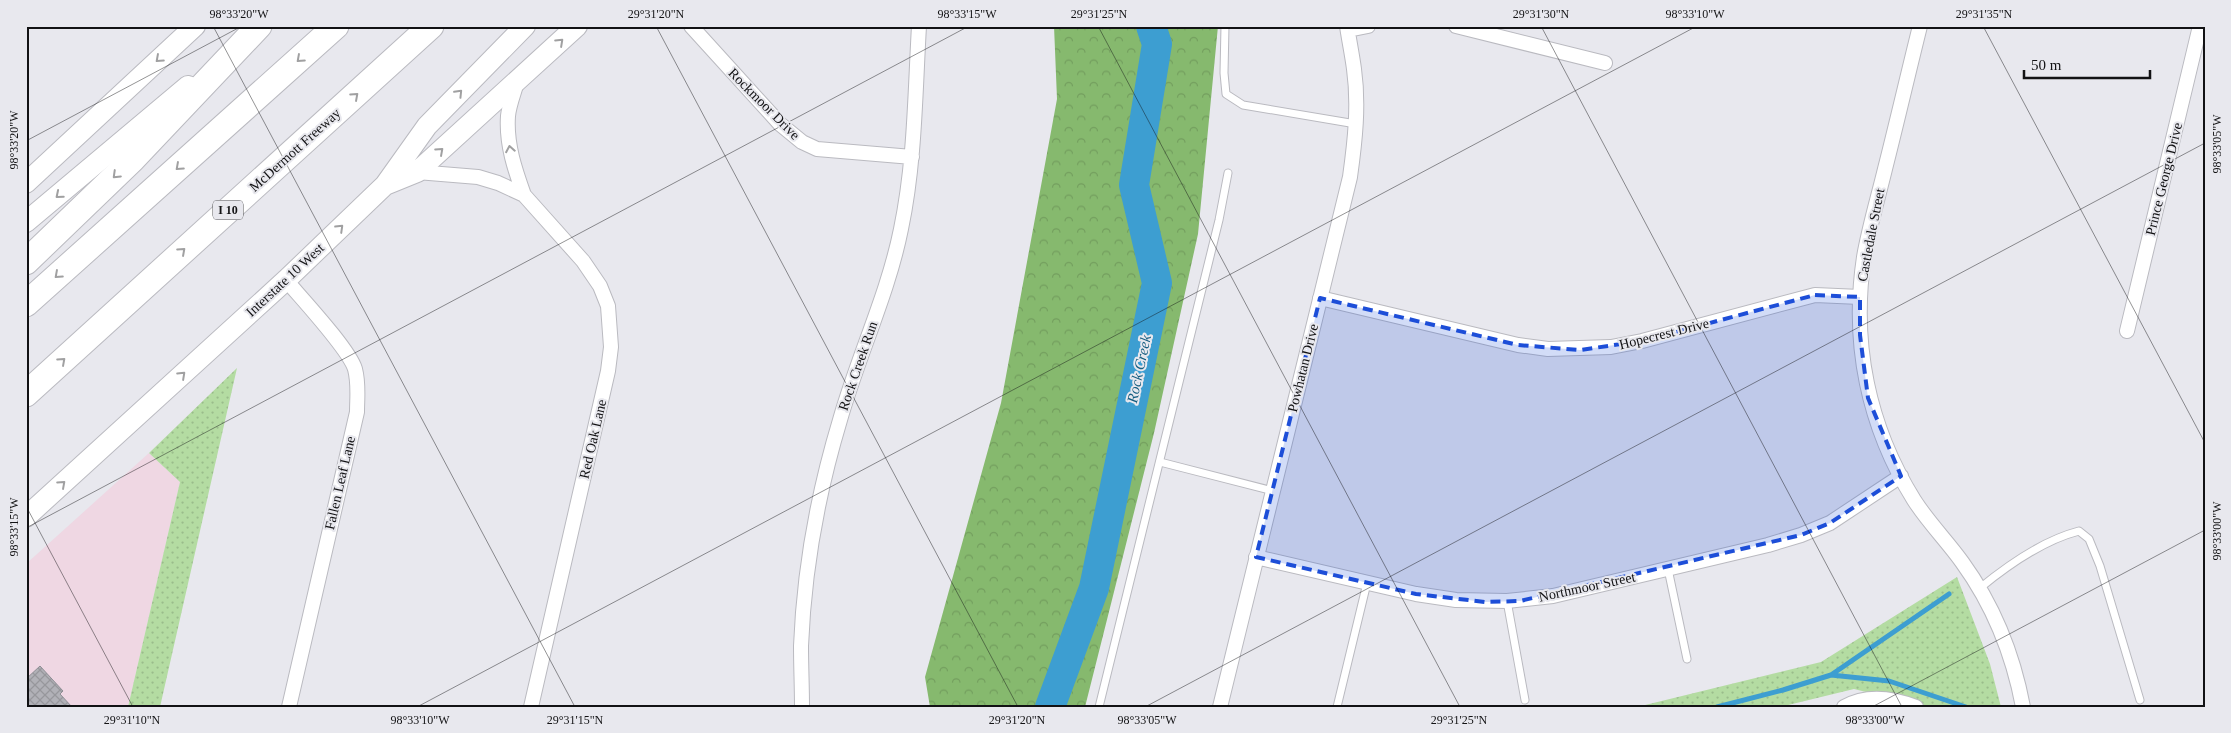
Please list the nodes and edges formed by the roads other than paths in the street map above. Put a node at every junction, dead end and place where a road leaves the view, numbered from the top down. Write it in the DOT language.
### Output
graph roads {
  1 [pos="195,26"];
  2 [pos="257,26"];
  3 [pos="336,26"];
  4 [pos="432,26"];
  5 [pos="525,26"];
  6 [pos="577,26"];
  7 [pos="690,26"];
  8 [pos="919,26"];
  9 [pos="1226,26"];
  10 [pos="1368,26"];
  11 [pos="1456,26"];
  12 [pos="1920,26"];
  13 [pos="2200,26"];
  14 [pos="1347,28"];
  15 [pos="1605,63"];
  16 [pos="517,82"];
  17 [pos="1356,124"];
  18 [pos="912,157"];
  19 [pos="417,172"];
  20 [pos="1228,173"];
  21 [pos="26,183"];
  22 [pos="385,185"];
  23 [pos="524,195"];
  24 [pos="26,222"];
  25 [pos="26,262"];
  26 [pos="286,280"];
  27 [pos="1860,297"];
  28 [pos="1320,298"];
  29 [pos="26,304"];
  30 [pos="2127,331"];
  31 [pos="26,394"];
  32 [pos="1160,462"];
  33 [pos="1901,476"];
  34 [pos="1273,491"];
  35 [pos="26,517"];
  36 [pos="1256,557"];
  37 [pos="1668,569"];
  38 [pos="1367,583"];
  39 [pos="1980,588"];
  40 [pos="1508,601"];
  41 [pos="1687,659"];
  42 [pos="1525,700"];
  43 [pos="2140,700"];
  44 [pos="289,707"];
  45 [pos="531,707"];
  46 [pos="802,707"];
  47 [pos="1099,707"];
  48 [pos="1220,707"];
  49 [pos="1337,707"];
  50 [pos="1844,707"];
  51 [pos="1916,707"];
  52 [pos="2023,707"];
  1 -- 21 [label="main road, one-way"];
  2 -- 24 [label="main road, one-way"];
  2 -- 25 [label="highway, one-way"];
  3 -- 29 [label="highway, one-way"];
  31 -- 4 [label="highway, McDermott Freeway / I 10, one-way"];
  22 -- 5 [label="main road, Interstate 10 West, one-way"];
  16 -- 6 [label="main road, one-way"];
  7 -- 18 [label="street, Rockmoor Drive"];
  8 -- 18 [label="street, Rock Creek Run"];
  9 -- 17 [label="lane"];
  10 -- 14 [label="street"];
  11 -- 15 [label="street"];
  12 -- 27 [label="street, Castledale Street"];
  13 -- 30 [label="street, Prince George Drive"];
  14 -- 17 [label="street, Powhatan Drive"];
  19 -- 16 [label="main road, one-way"];
  23 -- 16 [label="street, Red Oak Lane, one-way"];
  17 -- 28 [label="street, Powhatan Drive"];
  18 -- 46 [label="street, Rock Creek Run"];
  19 -- 22 [label="main road"];
  19 -- 23 [label="street, Red Oak Lane"];
  20 -- 32 [label="lane"];
  26 -- 22 [label="main road, Interstate 10 West, one-way"];
  23 -- 45 [label="street, Red Oak Lane"];
  35 -- 26 [label="main road, Interstate 10 West, one-way"];
  26 -- 44 [label="street, Fallen Leaf Lane"];
  27 -- 28 [label="street, Hopecrest Drive"];
  27 -- 33 [label="street, Castledale Street"];
  28 -- 34 [label="street, Powhatan Drive"];
  32 -- 34 [label="lane"];
  32 -- 47 [label="lane"];
  33 -- 37 [label="street, Northmoor Street"];
  33 -- 39 [label="street, Castledale Street"];
  34 -- 36 [label="street, Powhatan Drive"];
  36 -- 38 [label="street, Northmoor Street"];
  36 -- 48 [label="street, Powhatan Drive"];
  37 -- 40 [label="street, Northmoor Street"];
  37 -- 41 [label="lane"];
  38 -- 40 [label="street, Northmoor Street"];
  38 -- 49 [label="lane"];
  39 -- 43 [label="lane"];
  39 -- 52 [label="street, Castledale Street"];
  40 -- 42 [label="lane"];
  50 -- 51 [label="street"];
}
